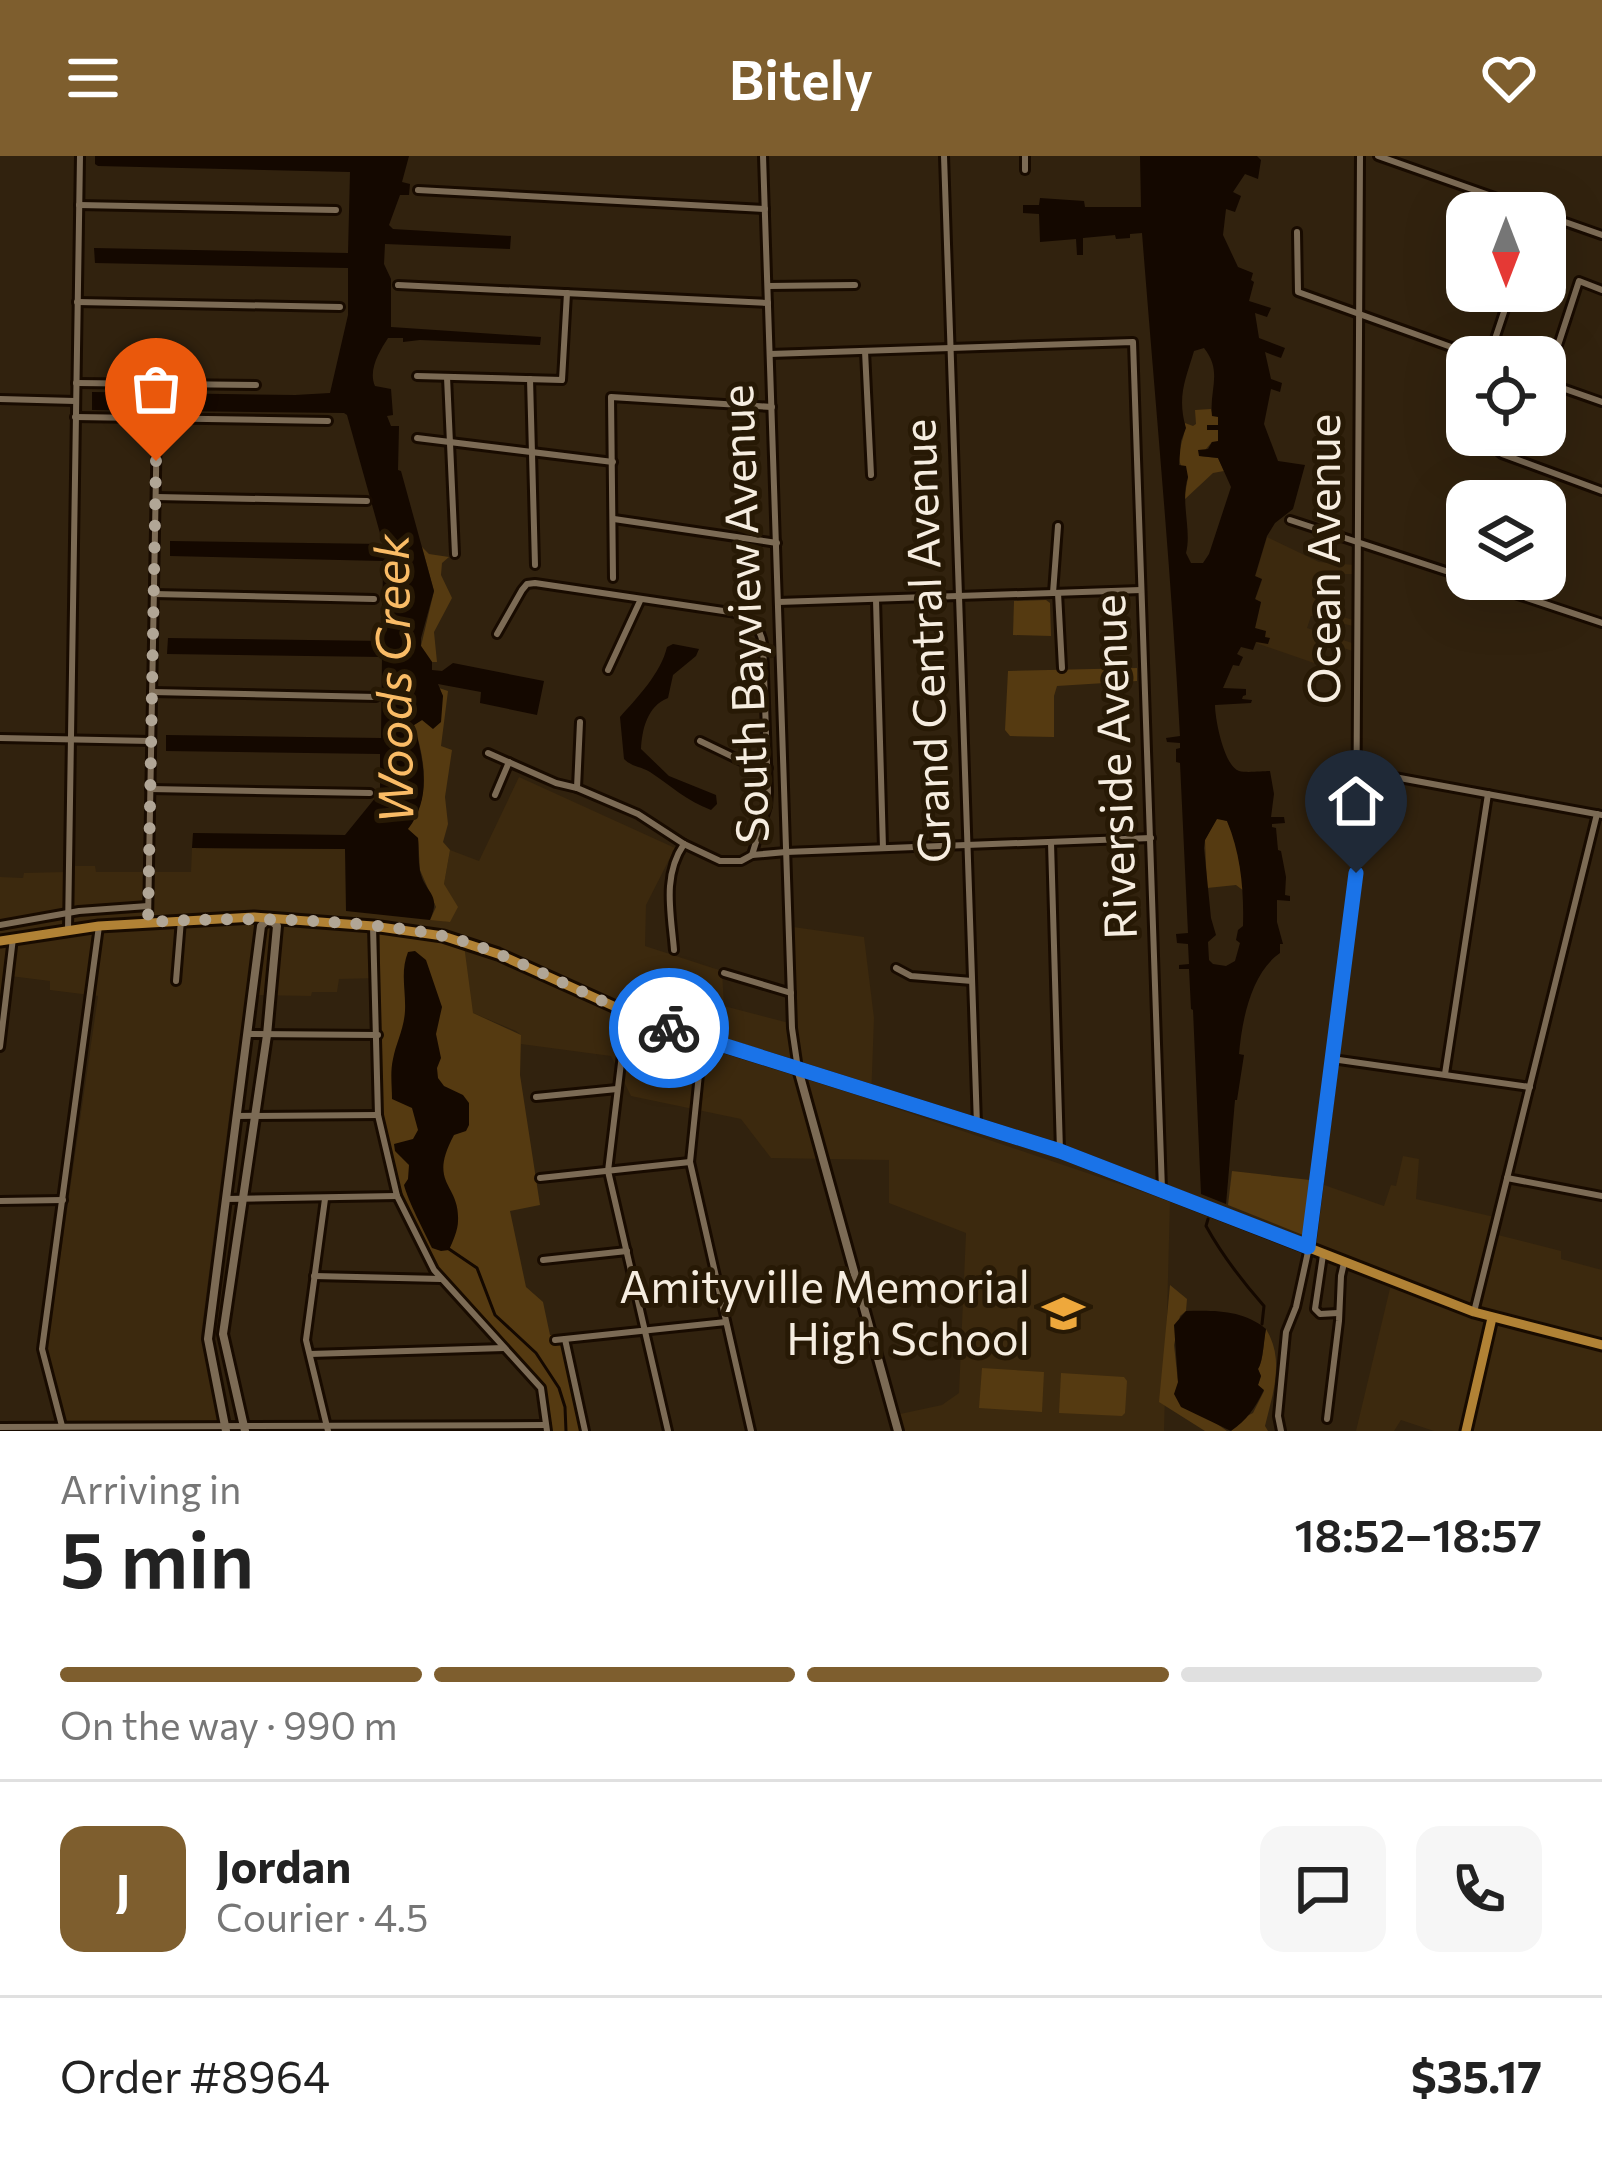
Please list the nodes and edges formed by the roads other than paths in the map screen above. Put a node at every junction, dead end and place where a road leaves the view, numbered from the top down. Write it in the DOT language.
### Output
graph roads {
  1 [pos="80,156"];
  2 [pos="764,156"];
  3 [pos="944,156"];
  4 [pos="1025,156"];
  5 [pos="1360,156"];
  6 [pos="1378,156"];
  7 [pos="1025,170"];
  8 [pos="418,190"];
  9 [pos="1480,192"];
  10 [pos="79,205"];
  11 [pos="765,209"];
  12 [pos="336,210"];
  13 [pos="1566,222"];
  14 [pos="1297,232"];
  15 [pos="1602,235"];
  16 [pos="398,285"];
  17 [pos="855,285"];
  18 [pos="767,286"];
  19 [pos="1602,290"];
  20 [pos="567,293"];
  21 [pos="77,302"];
  22 [pos="768,303"];
  23 [pos="340,307"];
  24 [pos="1359,313"];
  25 [pos="1560,336"];
  26 [pos="1446,345"];
  27 [pos="950,349"];
  28 [pos="866,351"];
  29 [pos="770,354"];
  30 [pos="417,376"];
  31 [pos="448,377"];
  32 [pos="530,379"];
  33 [pos="76,383"];
  34 [pos="256,385"];
  35 [pos="1566,389"];
  36 [pos="0,399"];
  37 [pos="75,401"];
  38 [pos="1602,402"];
  39 [pos="772,406"];
  40 [pos="75,417"];
  41 [pos="157,418"];
  42 [pos="328,421"];
  43 [pos="418,438"];
  44 [pos="451,443"];
  45 [pos="532,453"];
  46 [pos="1507,456"];
  47 [pos="613,462"];
  48 [pos="871,475"];
  49 [pos="1602,491"];
  50 [pos="156,497"];
  51 [pos="367,501"];
  52 [pos="614,519"];
  53 [pos="1290,520"];
  54 [pos="1058,526"];
  55 [pos="1357,542"];
  56 [pos="777,543"];
  57 [pos="454,554"];
  58 [pos="535,566"];
  59 [pos="1446,571"];
  60 [pos="613,578"];
  61 [pos="1142,590"];
  62 [pos="1056,593"];
  63 [pos="154,594"];
  64 [pos="958,596"];
  65 [pos="374,599"];
  66 [pos="876,599"];
  67 [pos="1534,600"];
  68 [pos="640,601"];
  69 [pos="778,602"];
  70 [pos="1602,623"];
  71 [pos="497,634"];
  72 [pos="1062,668"];
  73 [pos="608,670"];
  74 [pos="152,692"];
  75 [pos="376,697"];
  76 [pos="580,722"];
  77 [pos="0,738"];
  78 [pos="70,740"];
  79 [pos="151,741"];
  80 [pos="700,741"];
  81 [pos="488,753"];
  82 [pos="509,762"];
  83 [pos="767,768"];
  84 [pos="1356,770"];
  85 [pos="577,788"];
  86 [pos="150,789"];
  87 [pos="370,793"];
  88 [pos="1488,794"];
  89 [pos="495,795"];
  90 [pos="1600,815"];
  91 [pos="1151,838"];
  92 [pos="1051,842"];
  93 [pos="684,844"];
  94 [pos="968,845"];
  95 [pos="883,848"];
  96 [pos="786,851"];
  97 [pos="752,855"];
  98 [pos="148,906"];
  99 [pos="68,914"];
  100 [pos="269,918"];
  101 [pos="181,920"];
  102 [pos="148,922"];
  103 [pos="0,926"];
  104 [pos="99,926"];
  105 [pos="374,926"];
  106 [pos="68,930"];
  107 [pos="13,938"];
  108 [pos="0,941"];
  109 [pos="674,950"];
  110 [pos="896,968"];
  111 [pos="724,973"];
  112 [pos="176,981"];
  113 [pos="972,982"];
  114 [pos="791,993"];
  115 [pos="627,1013"];
  116 [pos="248,1034"];
  117 [pos="267,1035"];
  118 [pos="378,1035"];
  119 [pos="706,1041"];
  120 [pos="0,1047"];
  121 [pos="1332,1059"];
  122 [pos="798,1069"];
  123 [pos="1444,1074"];
  124 [pos="1530,1087"];
  125 [pos="617,1089"];
  126 [pos="536,1097"];
  127 [pos="254,1115"];
  128 [pos="378,1115"];
  129 [pos="237,1116"];
  130 [pos="977,1124"];
  131 [pos="1060,1151"];
  132 [pos="690,1162"];
  133 [pos="608,1171"];
  134 [pos="540,1178"];
  135 [pos="1507,1178"];
  136 [pos="1162,1190"];
  137 [pos="397,1196"];
  138 [pos="1602,1196"];
  139 [pos="325,1198"];
  140 [pos="226,1199"];
  141 [pos="243,1199"];
  142 [pos="63,1200"];
  143 [pos="0,1201"];
  144 [pos="1308,1247"];
  145 [pos="627,1251"];
  146 [pos="1323,1254"];
  147 [pos="544,1260"];
  148 [pos="1345,1262"];
  149 [pos="314,1276"];
  150 [pos="441,1279"];
  151 [pos="1474,1312"];
  152 [pos="1338,1313"];
  153 [pos="1492,1318"];
  154 [pos="726,1322"];
  155 [pos="645,1331"];
  156 [pos="565,1339"];
  157 [pos="555,1340"];
  158 [pos="1602,1345"];
  159 [pos="504,1348"];
  160 [pos="309,1354"];
  161 [pos="1327,1420"];
  162 [pos="0,1427"];
  163 [pos="412,1428"];
  164 [pos="547,1428"];
  165 [pos="63,1429"];
  166 [pos="146,1429"];
  167 [pos="225,1429"];
  168 [pos="244,1429"];
  169 [pos="327,1429"];
  170 [pos="585,1431"];
  171 [pos="668,1431"];
  172 [pos="751,1431"];
  173 [pos="898,1431"];
  174 [pos="1281,1431"];
  175 [pos="1466,1431"];
  1 -- 10 [label="street"];
  2 -- 11 [label="street, South Bayview Avenue"];
  3 -- 27 [label="street, Grand Central Avenue"];
  4 -- 7 [label="street"];
  5 -- 24 [label="street, Ocean Avenue"];
  6 -- 9 [label="street"];
  8 -- 11 [label="street"];
  10 -- 12 [label="street"];
  10 -- 21 [label="street"];
  11 -- 18 [label="street, South Bayview Avenue"];
  13 -- 15 [label="street"];
  14 -- 24 [label="street"];
  16 -- 20 [label="street"];
  17 -- 18 [label="street"];
  18 -- 22 [label="street, South Bayview Avenue"];
  19 -- 25 [label="street"];
  20 -- 22 [label="street"];
  20 -- 32 [label="street"];
  21 -- 23 [label="street"];
  21 -- 33 [label="street"];
  22 -- 29 [label="street, South Bayview Avenue"];
  24 -- 26 [label="street"];
  24 -- 55 [label="street, Ocean Avenue"];
  27 -- 28 [label="street"];
  27 -- 61 [label="street, Riverside Avenue"];
  27 -- 64 [label="street, Grand Central Avenue"];
  28 -- 29 [label="street"];
  28 -- 48 [label="street"];
  29 -- 39 [label="street, South Bayview Avenue"];
  30 -- 31 [label="street"];
  31 -- 32 [label="street"];
  31 -- 44 [label="street"];
  32 -- 45 [label="street"];
  33 -- 34 [label="street"];
  33 -- 37 [label="street"];
  35 -- 38 [label="street"];
  36 -- 37 [label="street"];
  37 -- 40 [label="street"];
  39 -- 47 [label="street"];
  39 -- 56 [label="street, South Bayview Avenue"];
  40 -- 41 [label="street"];
  40 -- 78 [label="street"];
  41 -- 42 [label="street"];
  41 -- 50 [label="street"];
  43 -- 44 [label="street"];
  44 -- 45 [label="street"];
  44 -- 57 [label="street"];
  45 -- 47 [label="street"];
  45 -- 58 [label="street"];
  46 -- 49 [label="street"];
  47 -- 52 [label="street"];
  50 -- 51 [label="street"];
  50 -- 63 [label="street"];
  52 -- 56 [label="street"];
  52 -- 60 [label="street"];
  53 -- 55 [label="street"];
  54 -- 62 [label="street"];
  55 -- 59 [label="street"];
  55 -- 84 [label="street, Ocean Avenue"];
  56 -- 69 [label="street, South Bayview Avenue"];
  61 -- 62 [label="street"];
  61 -- 91 [label="street, Riverside Avenue"];
  62 -- 64 [label="street"];
  62 -- 72 [label="street"];
  63 -- 65 [label="street"];
  63 -- 74 [label="street"];
  64 -- 66 [label="street"];
  64 -- 94 [label="street, Grand Central Avenue"];
  66 -- 69 [label="street"];
  66 -- 95 [label="street"];
  67 -- 70 [label="street"];
  68 -- 71 [label="street"];
  68 -- 73 [label="street"];
  68 -- 83 [label="street"];
  69 -- 96 [label="street, South Bayview Avenue"];
  74 -- 75 [label="street"];
  74 -- 79 [label="street"];
  76 -- 85 [label="street"];
  77 -- 78 [label="street"];
  78 -- 79 [label="street"];
  78 -- 99 [label="street"];
  79 -- 86 [label="street"];
  80 -- 83 [label="street"];
  81 -- 82 [label="street"];
  82 -- 85 [label="street"];
  82 -- 89 [label="street"];
  83 -- 97 [label="street"];
  84 -- 88 [label="street"];
  84 -- 121 [label="street, Ocean Avenue"];
  85 -- 93 [label="street"];
  86 -- 87 [label="street"];
  86 -- 98 [label="street"];
  88 -- 90 [label="street"];
  88 -- 123 [label="street"];
  90 -- 124 [label="street"];
  91 -- 92 [label="street"];
  91 -- 136 [label="street, Riverside Avenue"];
  92 -- 94 [label="street"];
  92 -- 131 [label="street"];
  93 -- 97 [label="street"];
  93 -- 109 [label="street"];
  94 -- 95 [label="street"];
  94 -- 113 [label="street, Grand Central Avenue"];
  95 -- 96 [label="street"];
  96 -- 97 [label="street"];
  96 -- 114 [label="street, South Bayview Avenue"];
  98 -- 99 [label="street"];
  98 -- 102 [label="street"];
  99 -- 103 [label="street"];
  99 -- 106 [label="street"];
  100 -- 101 [label="main road"];
  100 -- 105 [label="main road"];
  100 -- 116 [label="street"];
  100 -- 117 [label="street"];
  101 -- 102 [label="main road"];
  101 -- 112 [label="street"];
  102 -- 104 [label="main road"];
  104 -- 106 [label="main road"];
  104 -- 142 [label="street"];
  105 -- 115 [label="main road"];
  105 -- 118 [label="street"];
  106 -- 107 [label="main road"];
  107 -- 108 [label="main road"];
  107 -- 120 [label="street"];
  110 -- 113 [label="street"];
  111 -- 114 [label="street"];
  113 -- 130 [label="street, Grand Central Avenue"];
  114 -- 122 [label="street, South Bayview Avenue"];
  115 -- 119 [label="main road"];
  115 -- 125 [label="street"];
  116 -- 117 [label="street"];
  116 -- 129 [label="street"];
  117 -- 118 [label="street"];
  117 -- 127 [label="street"];
  118 -- 128 [label="street"];
  119 -- 122 [label="main road"];
  119 -- 132 [label="street"];
  121 -- 123 [label="street"];
  121 -- 144 [label="street, Ocean Avenue"];
  122 -- 130 [label="main road"];
  122 -- 173 [label="street"];
  123 -- 124 [label="street"];
  124 -- 135 [label="street"];
  125 -- 126 [label="street"];
  125 -- 133 [label="street"];
  127 -- 128 [label="street"];
  127 -- 129 [label="street"];
  127 -- 141 [label="street"];
  128 -- 137 [label="street"];
  129 -- 140 [label="street"];
  130 -- 131 [label="main road"];
  131 -- 136 [label="main road"];
  132 -- 133 [label="street"];
  132 -- 154 [label="street"];
  133 -- 134 [label="street"];
  133 -- 145 [label="street"];
  135 -- 138 [label="street"];
  135 -- 151 [label="street"];
  136 -- 144 [label="main road"];
  137 -- 139 [label="street"];
  137 -- 150 [label="street"];
  139 -- 141 [label="street"];
  139 -- 149 [label="street"];
  140 -- 141 [label="street"];
  140 -- 167 [label="street"];
  141 -- 168 [label="street"];
  142 -- 143 [label="street"];
  142 -- 165 [label="street"];
  144 -- 146 [label="main road"];
  144 -- 174 [label="street, Ocean Avenue"];
  145 -- 147 [label="street"];
  145 -- 155 [label="street"];
  146 -- 148 [label="main road"];
  146 -- 152 [label="street"];
  148 -- 151 [label="main road"];
  148 -- 152 [label="street"];
  149 -- 150 [label="street"];
  149 -- 160 [label="street"];
  150 -- 159 [label="street"];
  151 -- 153 [label="main road"];
  152 -- 161 [label="street"];
  153 -- 158 [label="main road"];
  153 -- 175 [label="main road"];
  154 -- 155 [label="street"];
  154 -- 172 [label="street"];
  155 -- 156 [label="street"];
  155 -- 171 [label="street"];
  156 -- 157 [label="street"];
  156 -- 170 [label="street"];
  159 -- 160 [label="street"];
  159 -- 164 [label="street"];
  160 -- 169 [label="street"];
  162 -- 165 [label="street"];
  163 -- 164 [label="street"];
  163 -- 169 [label="street"];
  165 -- 166 [label="street"];
  166 -- 167 [label="street"];
  167 -- 168 [label="street"];
  168 -- 169 [label="street"];
}
